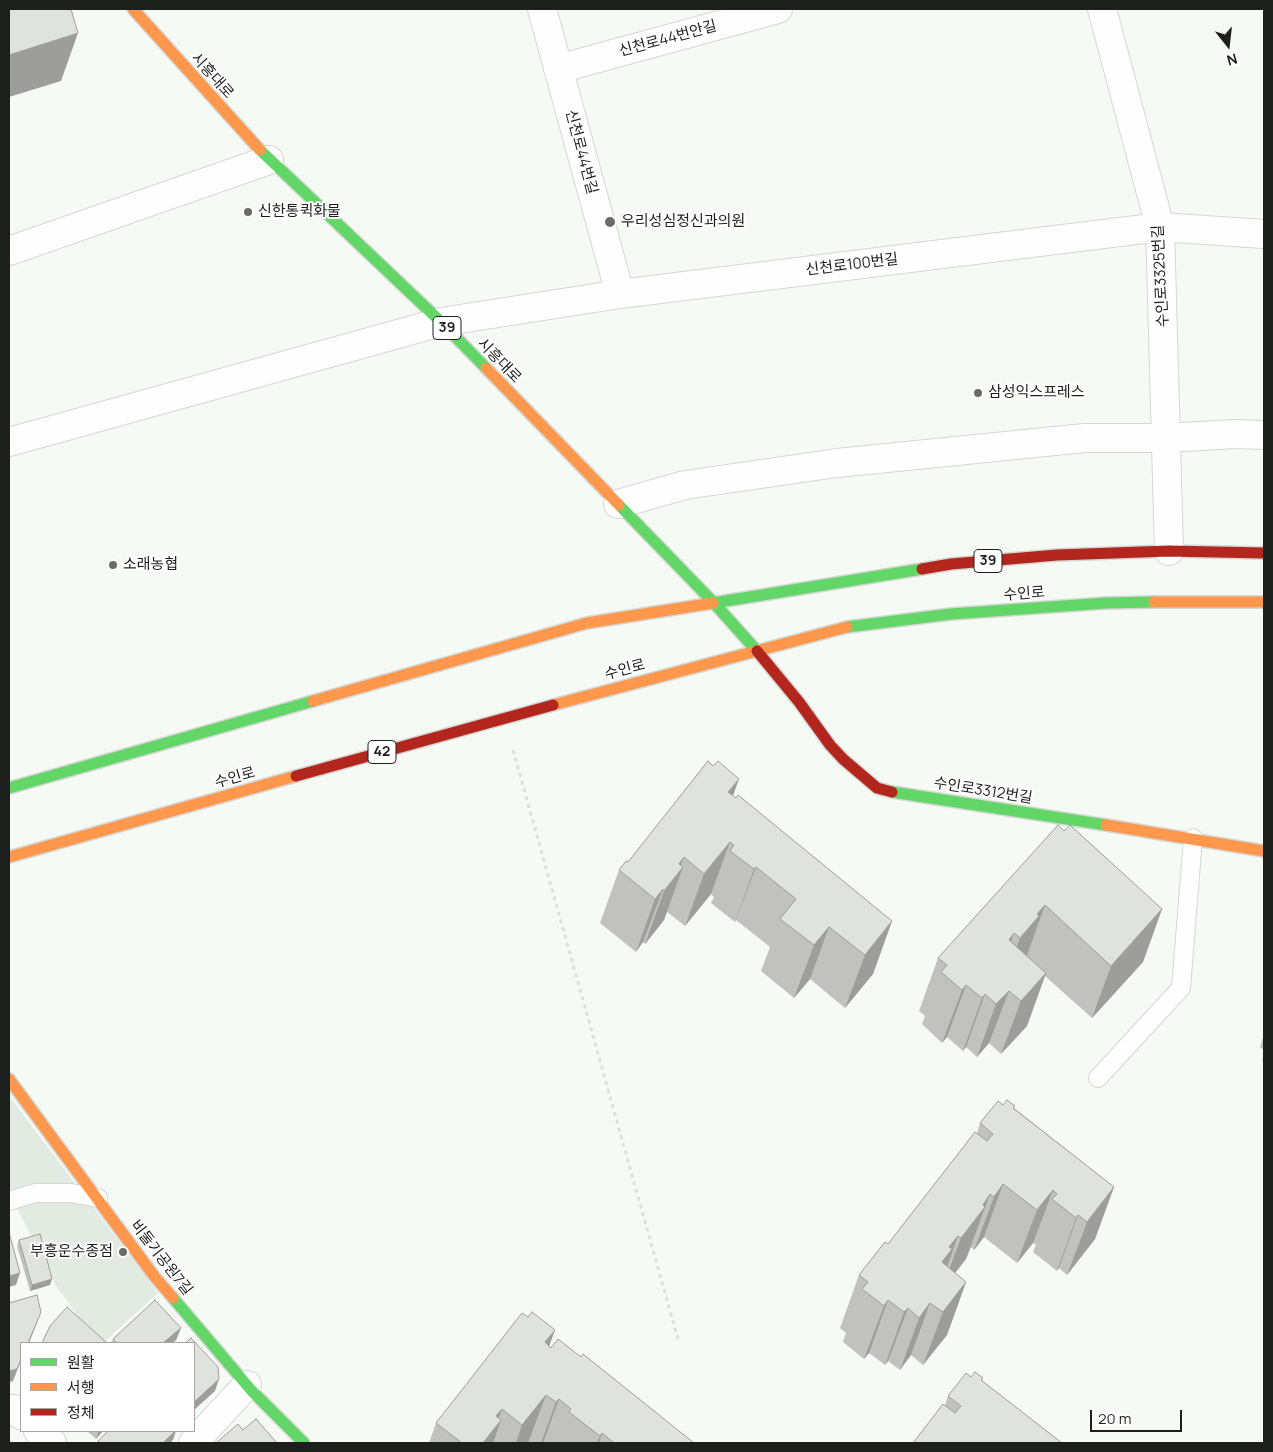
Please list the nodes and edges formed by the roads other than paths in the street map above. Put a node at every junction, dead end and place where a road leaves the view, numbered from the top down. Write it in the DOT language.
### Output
graph roads {
  1 [pos="133,9"];
  2 [pos="542,9"];
  3 [pos="778,9"];
  4 [pos="1102,9"];
  5 [pos="558,69"];
  6 [pos="269,160"];
  7 [pos="1160,227"];
  8 [pos="1264,234"];
  9 [pos="9,251"];
  10 [pos="620,294"];
  11 [pos="441,322"];
  12 [pos="1264,435"];
  13 [pos="1167,438"];
  14 [pos="9,442"];
  15 [pos="618,504"];
  16 [pos="1169,550"];
  17 [pos="1264,553"];
  18 [pos="1264,602"];
  19 [pos="714,603"];
  20 [pos="758,651"];
  21 [pos="9,788"];
  22 [pos="1193,838"];
  23 [pos="1264,851"];
  24 [pos="9,857"];
  25 [pos="1098,1078"];
  26 [pos="9,1079"];
  27 [pos="98,1198"];
  28 [pos="9,1201"];
  29 [pos="247,1385"];
  30 [pos="9,1410"];
  31 [pos="20,1414"];
  32 [pos="39,1432"];
  33 [pos="52,1443"];
  34 [pos="193,1443"];
  35 [pos="304,1443"];
  1 -- 6 [label="main road, 시흥대로 / 39"];
  2 -- 5 [label="street, 신천로44번길"];
  3 -- 5 [label="street, 신천로44번안길"];
  4 -- 7 [label="street, 수인로3325번길"];
  5 -- 10 [label="street, 신천로44번길"];
  6 -- 9 [label="street"];
  6 -- 11 [label="main road, 시흥대로 / 39"];
  7 -- 8 [label="street, 신천로100번길"];
  7 -- 10 [label="street, 신천로100번길"];
  7 -- 13 [label="street, 수인로3325번길"];
  10 -- 11 [label="street, 신천로100번길"];
  11 -- 14 [label="street, 신천로100번길"];
  11 -- 15 [label="main road, 시흥대로 / 39"];
  12 -- 13 [label="street"];
  13 -- 15 [label="street"];
  13 -- 16 [label="street, 수인로3325번길"];
  15 -- 19 [label="main road, 시흥대로 / 39"];
  16 -- 17 [label="main road, 39"];
  16 -- 19 [label="main road, 39"];
  18 -- 20 [label="main road, 수인로"];
  19 -- 20 [label="main road, 시흥대로 / 39"];
  19 -- 21 [label="main road"];
  20 -- 22 [label="main road, 수인로3312번길"];
  20 -- 24 [label="main road, 수인로 / 42"];
  22 -- 23 [label="main road, 수인로3312번길"];
  22 -- 25 [label="lane"];
  26 -- 27 [label="main road, 비둘기공원7길"];
  27 -- 28 [label="lane"];
  27 -- 29 [label="main road, 비둘기공원7길"];
  29 -- 34 [label="street"];
  29 -- 35 [label="main road, 비둘기공원7길"];
  30 -- 31 [label="street"];
  32 -- 33 [label="street"];
}
